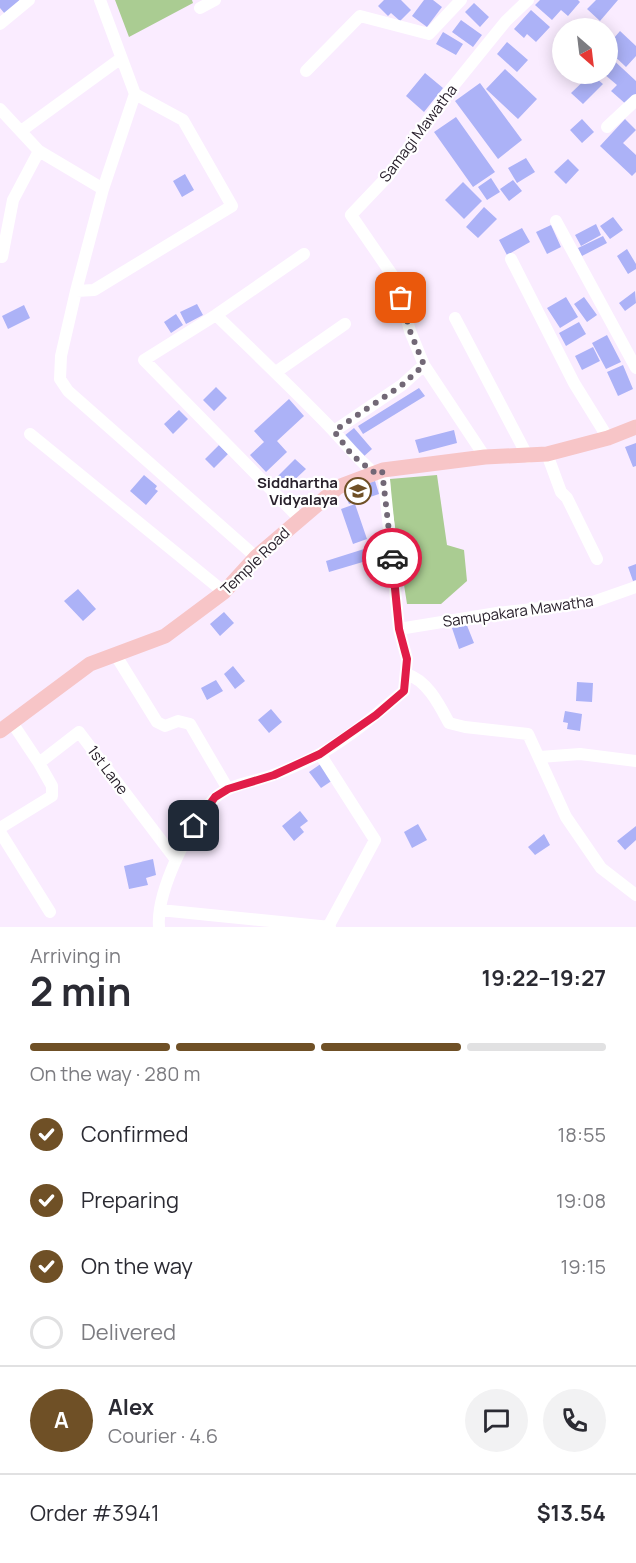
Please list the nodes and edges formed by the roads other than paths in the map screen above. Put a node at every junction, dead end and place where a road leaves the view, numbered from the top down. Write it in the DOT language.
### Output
graph roads {
  1 [pos="29,0"];
  2 [pos="100,0"];
  3 [pos="215,0"];
  4 [pos="460,0"];
  5 [pos="528,0"];
  6 [pos="200,8"];
  7 [pos="0,24"];
  8 [pos="120,59"];
  9 [pos="306,71"];
  10 [pos="135,94"];
  11 [pos="636,100"];
  12 [pos="0,109"];
  13 [pos="607,127"];
  14 [pos="21,131"];
  15 [pos="39,151"];
  16 [pos="103,189"];
  17 [pos="556,220"];
  18 [pos="304,254"];
  19 [pos="2,257"];
  20 [pos="511,259"];
  21 [pos="76,291"];
  22 [pos="216,315"];
  23 [pos="455,318"];
  24 [pos="345,324"];
  25 [pos="424,365"];
  26 [pos="636,368"];
  27 [pos="276,372"];
  28 [pos="636,427"];
  29 [pos="334,431"];
  30 [pos="30,434"];
  31 [pos="608,438"];
  32 [pos="547,454"];
  33 [pos="485,457"];
  34 [pos="528,457"];
  35 [pos="378,471"];
  36 [pos="299,518"];
  37 [pos="256,557"];
  38 [pos="597,559"];
  39 [pos="636,587"];
  40 [pos="224,592"];
  41 [pos="399,629"];
  42 [pos="115,654"];
  43 [pos="406,674"];
  44 [pos="5,726"];
  45 [pos="320,754"];
  46 [pos="540,757"];
  47 [pos="636,761"];
  48 [pos="39,763"];
  49 [pos="228,789"];
  50 [pos="0,830"];
  51 [pos="176,861"];
  52 [pos="636,895"];
  53 [pos="160,910"];
  54 [pos="50,912"];
  55 [pos="207,915"];
  56 [pos="159,927"];
  57 [pos="218,927"];
  58 [pos="329,927"];
  1 -- 7 [label="street"];
  2 -- 8 [label="street"];
  3 -- 6 [label="street"];
  4 -- 9 [label="street"];
  5 -- 25 [label="street, Samagi Mawatha"];
  8 -- 10 [label="street"];
  8 -- 14 [label="street"];
  10 -- 16 [label="street"];
  10 -- 21 [label="street"];
  11 -- 13 [label="street"];
  12 -- 14 [label="street"];
  14 -- 15 [label="street"];
  15 -- 16 [label="street"];
  15 -- 19 [label="street"];
  16 -- 21 [label="street"];
  17 -- 26 [label="street"];
  18 -- 22 [label="street"];
  20 -- 31 [label="street"];
  21 -- 37 [label="street"];
  22 -- 27 [label="street"];
  22 -- 36 [label="street"];
  23 -- 34 [label="street"];
  24 -- 27 [label="street"];
  25 -- 29 [label="street"];
  25 -- 33 [label="street"];
  27 -- 29 [label="street"];
  28 -- 31 [label="main road, Temple Road"];
  29 -- 35 [label="street"];
  30 -- 40 [label="street"];
  31 -- 32 [label="main road, Temple Road"];
  32 -- 34 [label="main road, Temple Road"];
  32 -- 38 [label="street"];
  33 -- 34 [label="main road, Temple Road"];
  33 -- 35 [label="main road, Temple Road"];
  35 -- 36 [label="main road, Temple Road"];
  35 -- 41 [label="street"];
  36 -- 37 [label="main road, Temple Road"];
  37 -- 40 [label="main road, Temple Road"];
  39 -- 41 [label="street, Samupakara Mawatha"];
  40 -- 42 [label="main road, Temple Road"];
  41 -- 43 [label="street"];
  42 -- 44 [label="main road, Temple Road"];
  42 -- 49 [label="street"];
  43 -- 45 [label="street"];
  43 -- 46 [label="street"];
  44 -- 48 [label="street"];
  45 -- 49 [label="street"];
  45 -- 58 [label="street"];
  46 -- 47 [label="street"];
  46 -- 52 [label="street"];
  48 -- 50 [label="street"];
  48 -- 51 [label="street, 1st Lane"];
  49 -- 51 [label="street"];
  50 -- 54 [label="street"];
  51 -- 53 [label="street"];
  53 -- 55 [label="street"];
  53 -- 56 [label="street"];
  55 -- 57 [label="street"];
  55 -- 58 [label="street"];
}
